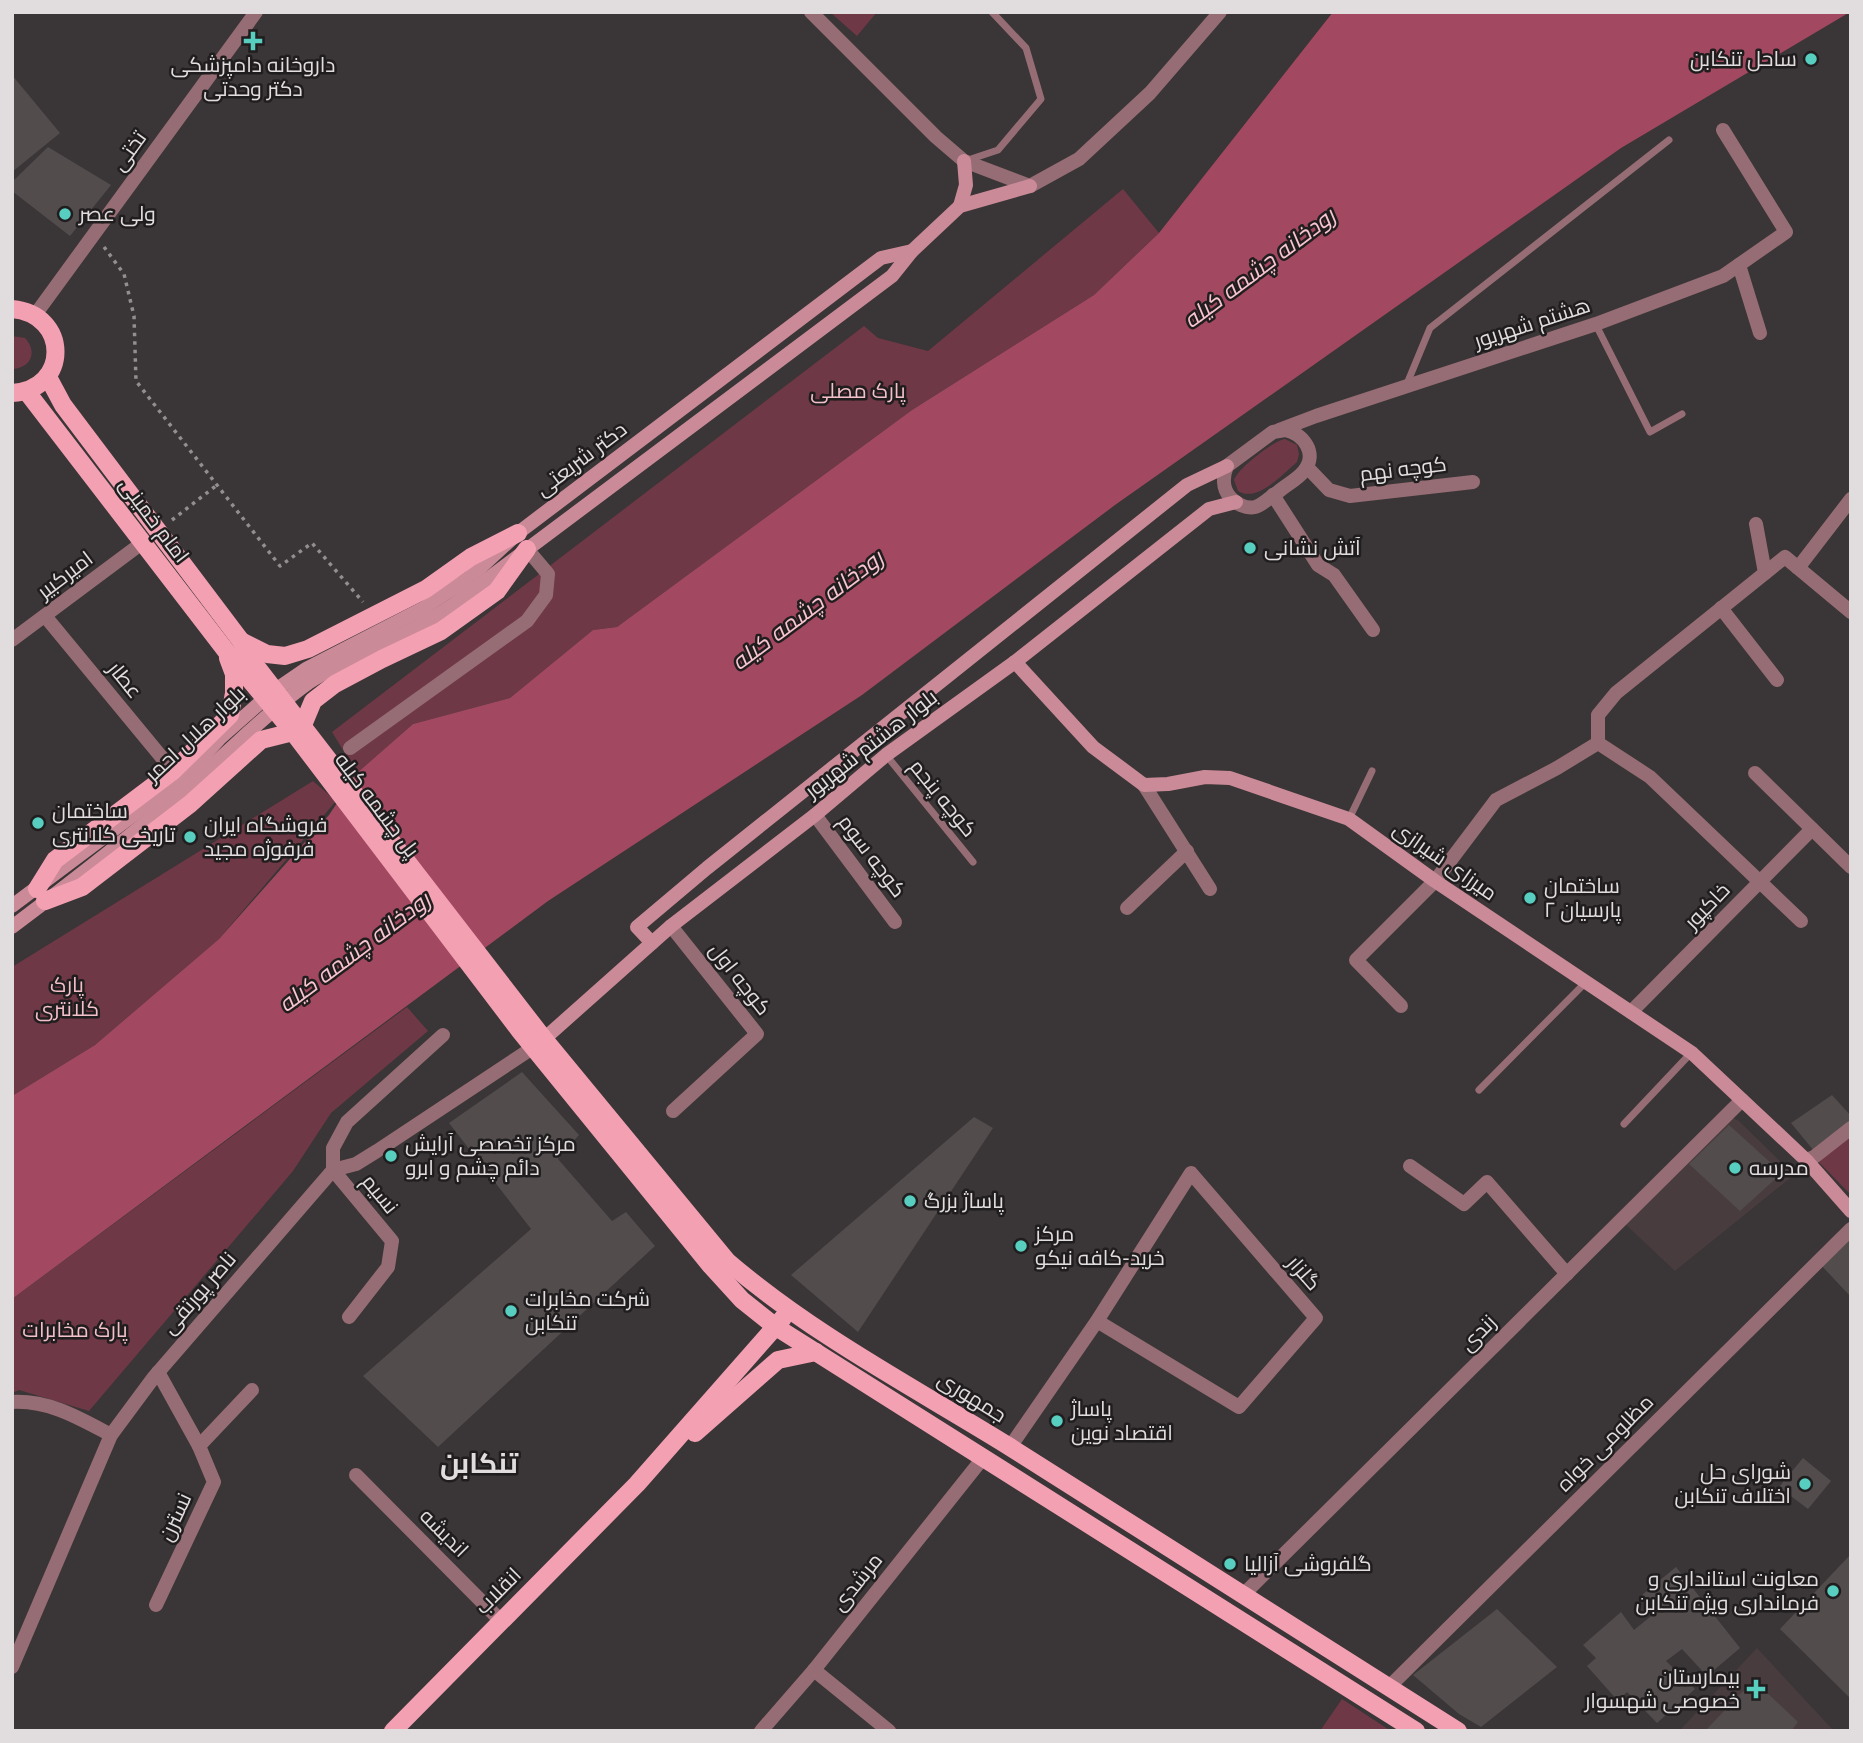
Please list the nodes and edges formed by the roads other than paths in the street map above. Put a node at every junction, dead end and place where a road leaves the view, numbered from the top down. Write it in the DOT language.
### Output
graph roads {
  1 [pos="256,12"];
  2 [pos="811,12"];
  3 [pos="992,12"];
  4 [pos="1220,12"];
  5 [pos="1723,130"];
  6 [pos="1669,140"];
  7 [pos="964,161"];
  8 [pos="1030,186"];
  9 [pos="960,206"];
  10 [pos="912,251"];
  11 [pos="1739,265"];
  12 [pos="12,309"];
  13 [pos="35,315"];
  14 [pos="1595,324"];
  15 [pos="1760,333"];
  16 [pos="48,377"];
  17 [pos="713,385"];
  18 [pos="1406,386"];
  19 [pos="20,393"];
  20 [pos="727,401"];
  21 [pos="1682,414"];
  22 [pos="1279,430"];
  23 [pos="1227,466"];
  24 [pos="1307,467"];
  25 [pos="1473,482"];
  26 [pos="1273,495"];
  27 [pos="1851,499"];
  28 [pos="1236,502"];
  29 [pos="1756,524"];
  30 [pos="522,541"];
  31 [pos="142,543"];
  32 [pos="1798,568"];
  33 [pos="1765,573"];
  34 [pos="1721,608"];
  35 [pos="1851,612"];
  36 [pos="45,616"];
  37 [pos="1373,630"];
  38 [pos="12,639"];
  39 [pos="233,646"];
  40 [pos="1015,662"];
  41 [pos="251,671"];
  42 [pos="1777,680"];
  43 [pos="271,693"];
  44 [pos="280,705"];
  45 [pos="298,729"];
  46 [pos="1598,743"];
  47 [pos="350,748"];
  48 [pos="886,755"];
  49 [pos="173,771"];
  50 [pos="1372,771"];
  51 [pos="1755,772"];
  52 [pos="1144,785"];
  53 [pos="815,815"];
  54 [pos="1349,819"];
  55 [pos="1812,829"];
  56 [pos="1187,851"];
  57 [pos="973,862"];
  58 [pos="1851,867"];
  59 [pos="1435,881"];
  60 [pos="1760,881"];
  61 [pos="1210,888"];
  62 [pos="41,895"];
  63 [pos="12,906"];
  64 [pos="1127,908"];
  65 [pos="1801,921"];
  66 [pos="895,922"];
  67 [pos="671,926"];
  68 [pos="12,927"];
  69 [pos="652,943"];
  70 [pos="1586,982"];
  71 [pos="1401,1006"];
  72 [pos="1631,1012"];
  73 [pos="526,1027"];
  74 [pos="443,1035"];
  75 [pos="539,1044"];
  76 [pos="1692,1053"];
  77 [pos="1479,1090"];
  78 [pos="1742,1100"];
  79 [pos="673,1111"];
  80 [pos="1624,1124"];
  81 [pos="1851,1128"];
  82 [pos="1806,1160"];
  83 [pos="1410,1166"];
  84 [pos="333,1170"];
  85 [pos="1851,1210"];
  86 [pos="1851,1229"];
  87 [pos="1567,1273"];
  88 [pos="789,1309"];
  89 [pos="349,1317"];
  90 [pos="1097,1321"];
  91 [pos="776,1327"];
  92 [pos="816,1352"];
  93 [pos="158,1372"];
  94 [pos="252,1390"];
  95 [pos="12,1402"];
  96 [pos="111,1436"];
  97 [pos="199,1446"];
  98 [pos="1010,1447"];
  99 [pos="983,1458"];
  100 [pos="356,1475"];
  101 [pos="637,1484"];
  102 [pos="1243,1595"];
  103 [pos="156,1605"];
  104 [pos="501,1621"];
  105 [pos="12,1667"];
  106 [pos="814,1670"];
  107 [pos="1389,1687"];
  108 [pos="393,1731"];
  109 [pos="761,1731"];
  110 [pos="889,1731"];
  111 [pos="1416,1731"];
  112 [pos="1458,1731"];
  1 -- 13 [label="street, تختی"];
  2 -- 7 [label="street"];
  3 -- 7 [label="lane"];
  4 -- 8 [label="street"];
  5 -- 11 [label="street, هشتم شهریور"];
  6 -- 18 [label="lane"];
  7 -- 8 [label="street"];
  7 -- 9 [label="street"];
  8 -- 9 [label="street, دکتر شریعتی"];
  9 -- 10 [label="street, دکتر شریعتی"];
  10 -- 17 [label="street, دکتر شریعتی"];
  10 -- 20 [label="street, دکتر شریعتی"];
  11 -- 14 [label="street, هشتم شهریور"];
  11 -- 15 [label="street"];
  12 -- 13 [label="main road"];
  13 -- 16 [label="main road"];
  14 -- 18 [label="street, هشتم شهریور"];
  14 -- 21 [label="lane"];
  16 -- 19 [label="main road"];
  16 -- 39 [label="main road, امام خمینی"];
  17 -- 20 [label="street"];
  17 -- 30 [label="street, دکتر شریعتی"];
  18 -- 22 [label="street, هشتم شهریور"];
  19 -- 31 [label="main road, امام خمینی"];
  20 -- 30 [label="street, دکتر شریعتی"];
  22 -- 23 [label="street"];
  22 -- 24 [label="street"];
  23 -- 28 [label="street"];
  23 -- 69 [label="street, بلوار هشتم شهریور"];
  24 -- 25 [label="street, کوچه نهم"];
  24 -- 26 [label="street"];
  26 -- 28 [label="street"];
  26 -- 37 [label="street"];
  27 -- 32 [label="street"];
  28 -- 40 [label="street, بلوار هشتم شهریور"];
  29 -- 33 [label="street"];
  30 -- 39 [label="main road"];
  30 -- 43 [label="street, دکتر شریعتی"];
  30 -- 44 [label="street, دکتر شریعتی"];
  30 -- 45 [label="main road"];
  30 -- 47 [label="street"];
  31 -- 36 [label="street, امیرکبیر"];
  31 -- 39 [label="main road, امام خمینی"];
  32 -- 33 [label="street"];
  32 -- 35 [label="street"];
  33 -- 34 [label="street"];
  34 -- 42 [label="street"];
  34 -- 46 [label="street"];
  36 -- 38 [label="street, امیرکبیر"];
  36 -- 49 [label="street, عطار"];
  39 -- 41 [label="main road, امام خمینی"];
  39 -- 49 [label="main road"];
  40 -- 48 [label="street, بلوار هشتم شهریور"];
  40 -- 52 [label="street"];
  41 -- 45 [label="main road, پل چشمه کیله"];
  43 -- 62 [label="street, بلوار هلال احمر"];
  44 -- 62 [label="street, بلوار هلال احمر"];
  45 -- 62 [label="main road"];
  45 -- 73 [label="main road, پل چشمه کیله"];
  46 -- 59 [label="street"];
  46 -- 60 [label="street"];
  48 -- 53 [label="street, بلوار هشتم شهریور"];
  48 -- 57 [label="lane, کوچه پنجم"];
  49 -- 62 [label="main road"];
  50 -- 54 [label="lane"];
  51 -- 55 [label="street"];
  52 -- 54 [label="street, میرزای شیرازی"];
  52 -- 56 [label="street"];
  53 -- 66 [label="street, کوچه سوم"];
  53 -- 67 [label="street, بلوار هشتم شهریور"];
  54 -- 59 [label="street, میرزای شیرازی"];
  55 -- 58 [label="street"];
  55 -- 60 [label="street, خاکپور"];
  56 -- 61 [label="street"];
  56 -- 64 [label="street"];
  59 -- 70 [label="street, میرزای شیرازی"];
  59 -- 71 [label="street"];
  60 -- 65 [label="street"];
  60 -- 72 [label="street, خاکپور"];
  62 -- 63 [label="street, بلوار هلال احمر"];
  62 -- 68 [label="street, بلوار هلال احمر"];
  67 -- 69 [label="street, بلوار هشتم شهریور"];
  67 -- 79 [label="street, کوچه اول"];
  69 -- 75 [label="street, بلوار هشتم شهریور"];
  70 -- 72 [label="street, میرزای شیرازی"];
  70 -- 77 [label="lane"];
  72 -- 76 [label="street, میرزای شیرازی"];
  73 -- 75 [label="main road, جمهوری"];
  74 -- 84 [label="street"];
  75 -- 84 [label="street, ناصر پورتقی"];
  75 -- 88 [label="main road, جمهوری"];
  75 -- 91 [label="main road, جمهوری"];
  76 -- 78 [label="street, میرزای شیرازی"];
  76 -- 80 [label="lane"];
  78 -- 82 [label="street, میرزای شیرازی"];
  78 -- 87 [label="street, زندی"];
  81 -- 82 [label="street"];
  82 -- 85 [label="street, میرزای شیرازی"];
  83 -- 87 [label="street"];
  84 -- 89 [label="street, نسیم"];
  84 -- 93 [label="street, ناصر پورتقی"];
  86 -- 107 [label="street, مظلومی خواه"];
  87 -- 102 [label="street, زندی"];
  88 -- 91 [label="main road, انقلاب"];
  88 -- 98 [label="main road, جمهوری"];
  90 -- 90 [label="street, گلزار"];
  90 -- 98 [label="street, گلزار"];
  91 -- 92 [label="main road, جمهوری"];
  91 -- 101 [label="main road, انقلاب"];
  92 -- 99 [label="main road, جمهوری"];
  92 -- 101 [label="main road, انقلاب"];
  93 -- 96 [label="street, ناصر پورتقی"];
  93 -- 97 [label="street, نسترن"];
  94 -- 97 [label="street"];
  95 -- 96 [label="street"];
  96 -- 105 [label="street, ناصر پورتقی"];
  97 -- 103 [label="street, نسترن"];
  98 -- 102 [label="main road, جمهوری"];
  99 -- 106 [label="street, مرشدی"];
  99 -- 111 [label="main road, جمهوری"];
  100 -- 104 [label="street, اندیشه"];
  101 -- 104 [label="main road, انقلاب"];
  102 -- 107 [label="main road, جمهوری"];
  104 -- 108 [label="main road, انقلاب"];
  106 -- 109 [label="street, مرشدی"];
  106 -- 110 [label="street"];
  107 -- 112 [label="main road, جمهوری"];
}
